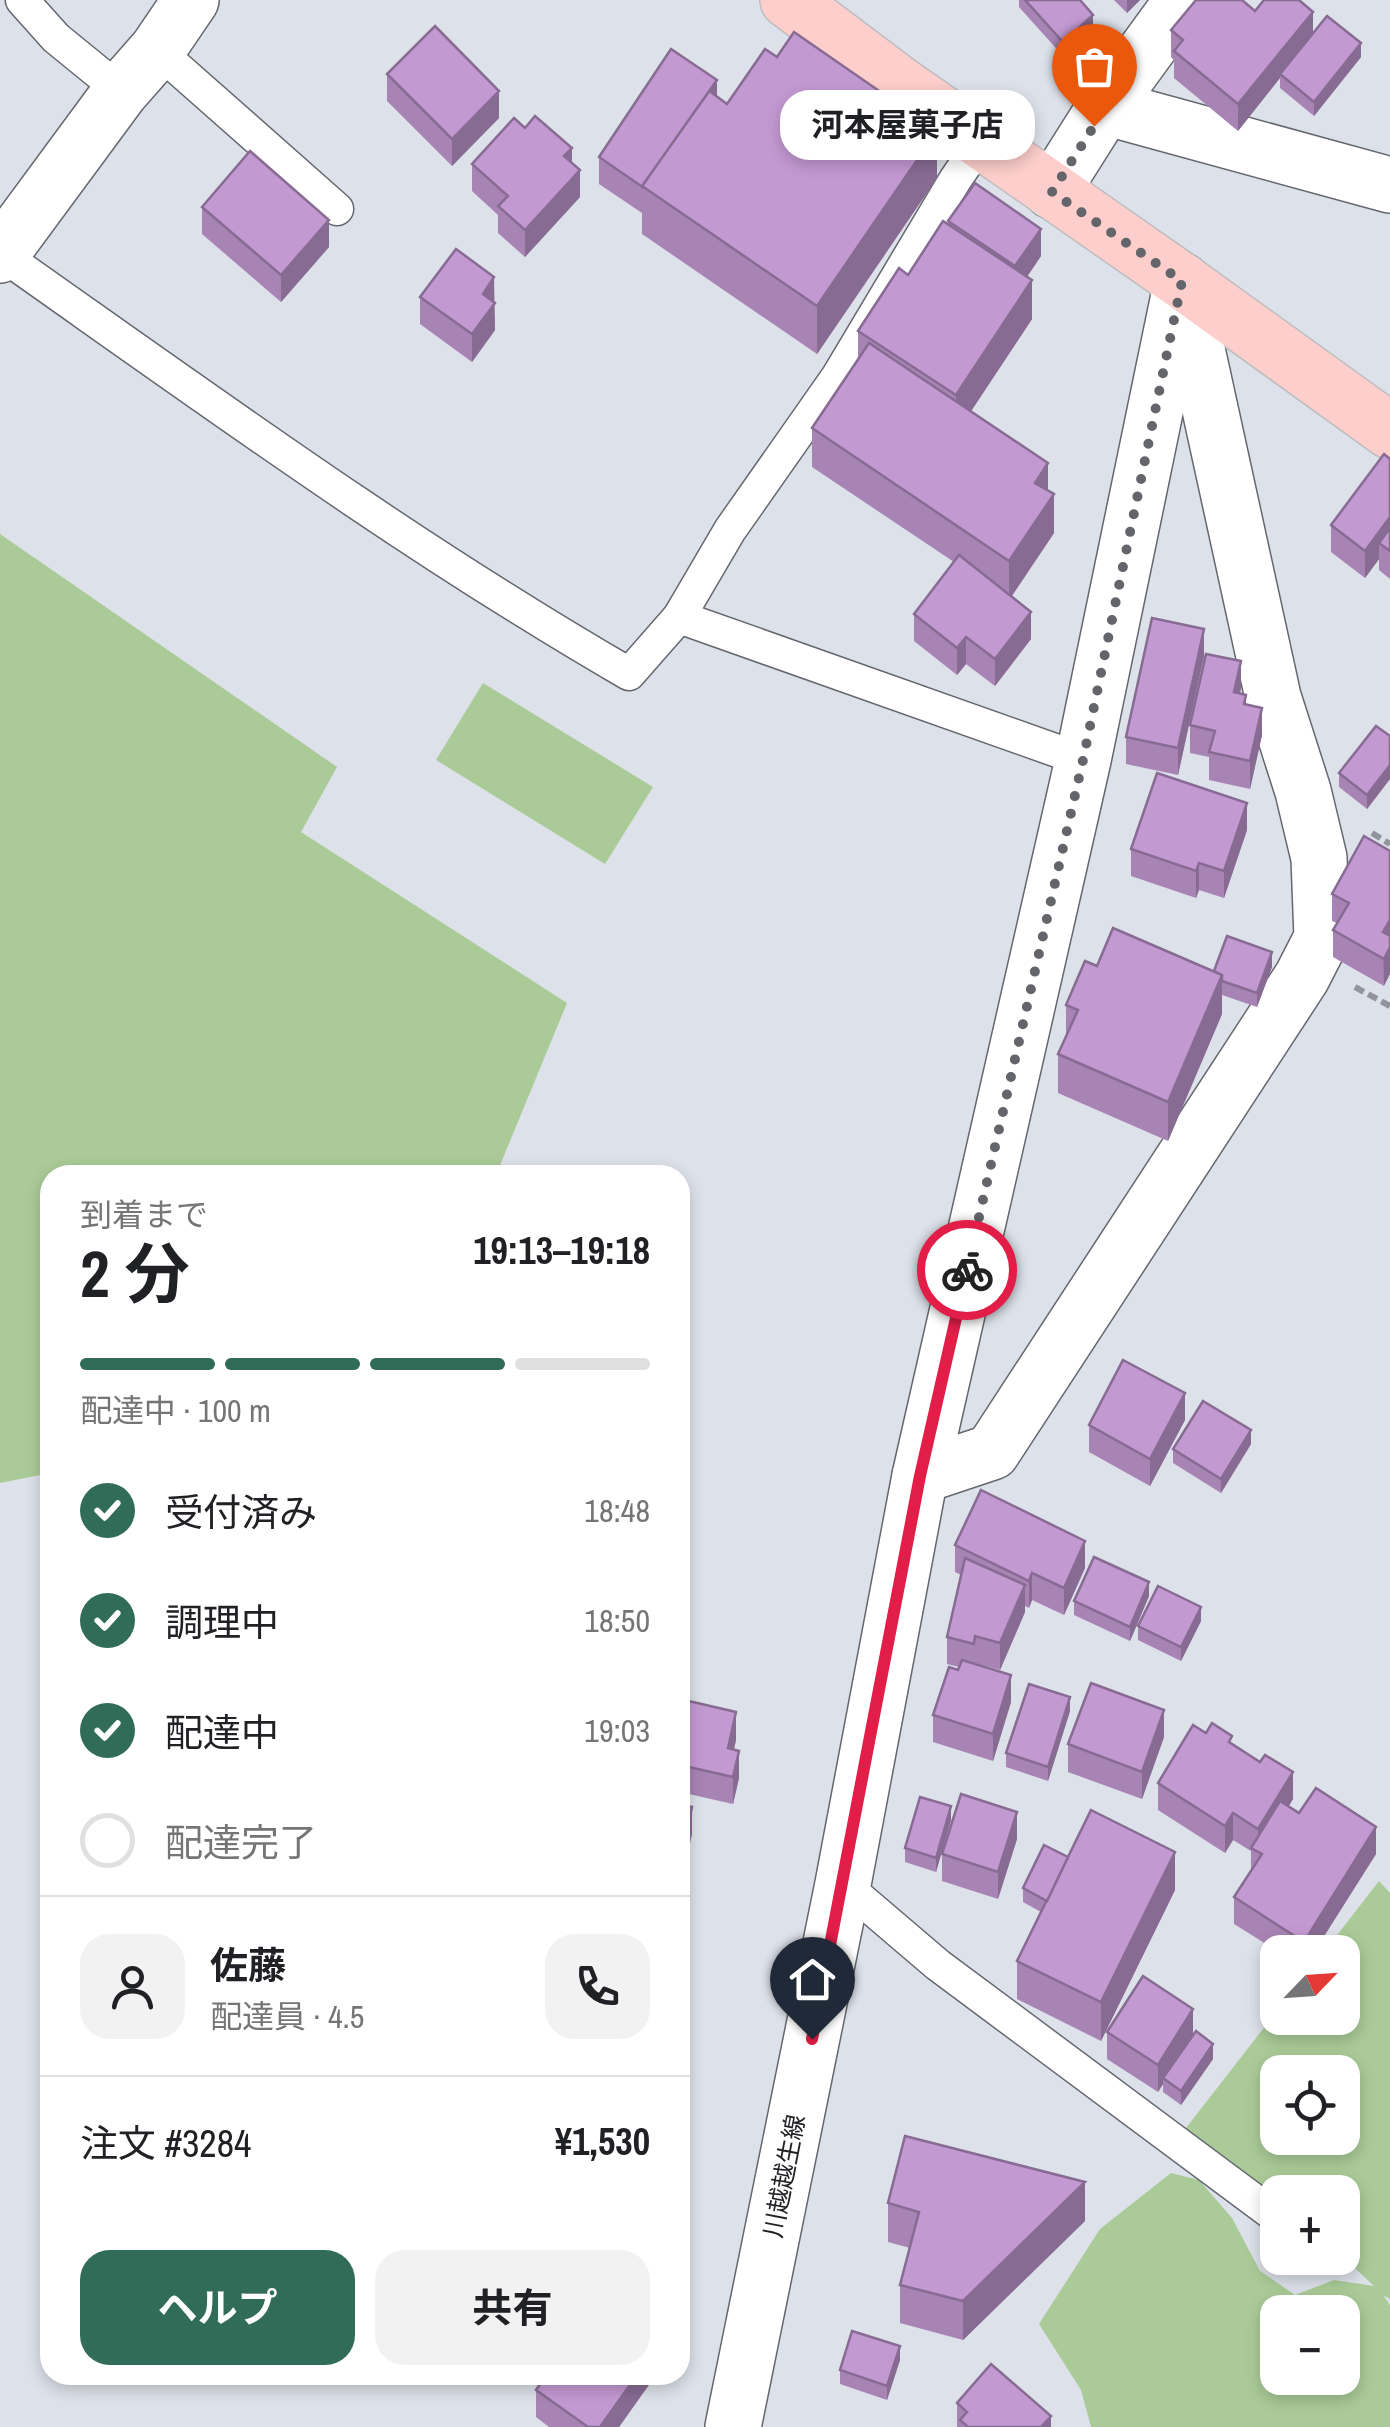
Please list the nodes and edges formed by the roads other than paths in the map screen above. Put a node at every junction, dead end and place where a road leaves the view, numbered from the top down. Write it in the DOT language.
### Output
graph roads {
  1 [pos="22,0"];
  2 [pos="191,0"];
  3 [pos="788,0"];
  4 [pos="1183,0"];
  5 [pos="157,50"];
  6 [pos="122,91"];
  7 [pos="1105,108"];
  8 [pos="981,142"];
  9 [pos="1390,186"];
  10 [pos="1052,192"];
  11 [pos="337,209"];
  12 [pos="1,255"];
  13 [pos="1182,281"];
  14 [pos="1390,432"];
  15 [pos="679,617"];
  16 [pos="1083,760"];
  17 [pos="920,1476"];
  18 [pos="843,1884"];
  19 [pos="1260,2205"];
  20 [pos="733,2427"];
  1 -- 6 [label="lane"];
  2 -- 5 [label="street"];
  3 -- 8 [label="main road"];
  4 -- 7 [label="street"];
  5 -- 6 [label="street"];
  5 -- 11 [label="lane"];
  6 -- 12 [label="street"];
  7 -- 9 [label="street"];
  7 -- 10 [label="street"];
  8 -- 10 [label="main road"];
  8 -- 15 [label="lane"];
  10 -- 13 [label="main road"];
  12 -- 15 [label="lane"];
  13 -- 14 [label="main road"];
  13 -- 16 [label="street, 川越越生線"];
  13 -- 17 [label="street"];
  15 -- 16 [label="lane"];
  16 -- 17 [label="street, 川越越生線"];
  17 -- 18 [label="street, 川越越生線"];
  18 -- 19 [label="lane"];
  18 -- 20 [label="street, 川越越生線"];
}
